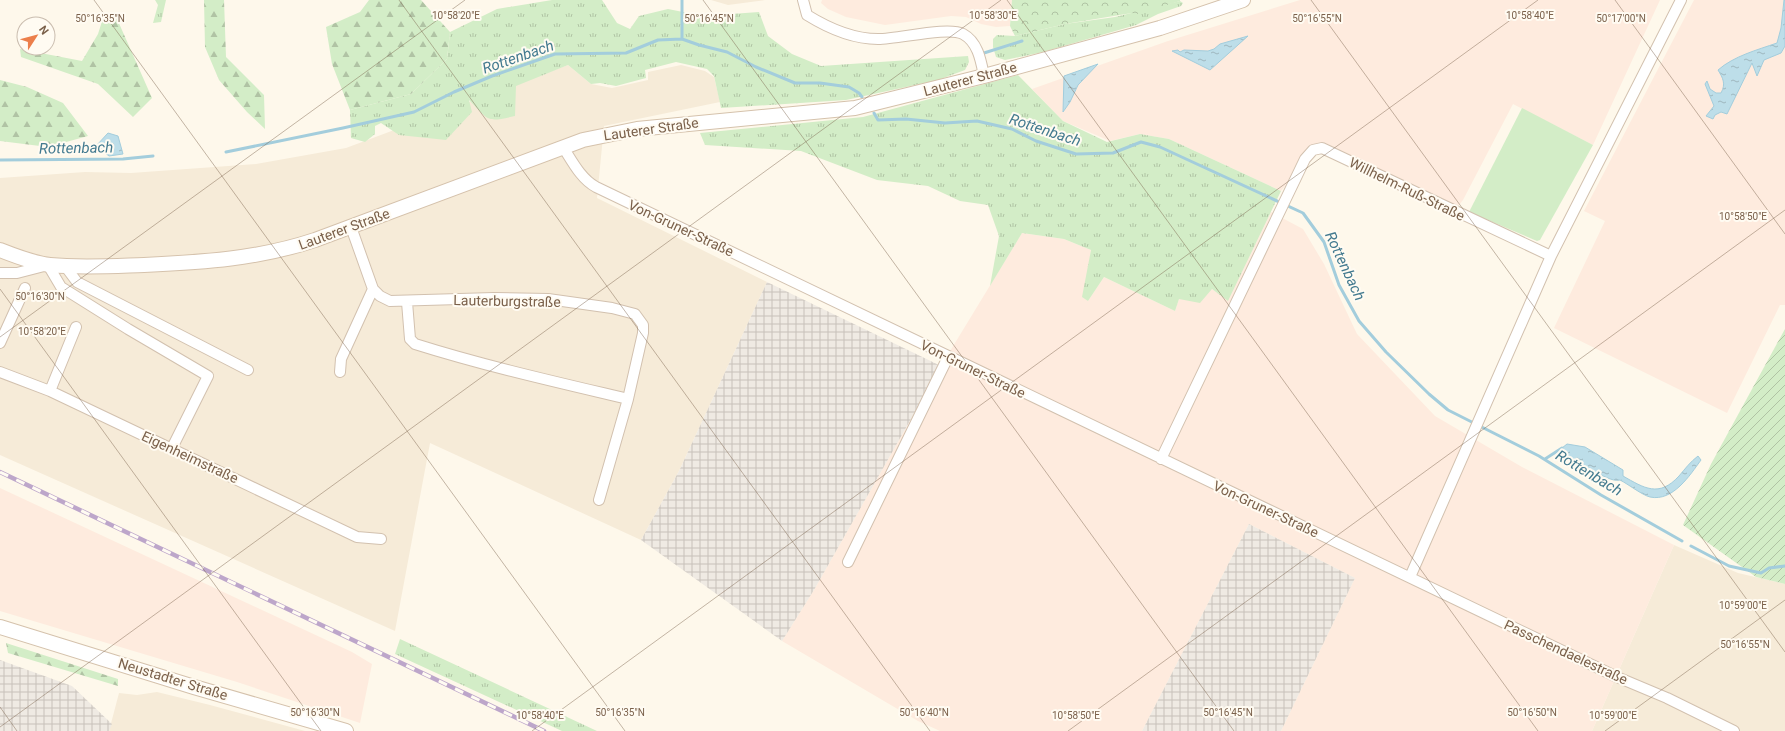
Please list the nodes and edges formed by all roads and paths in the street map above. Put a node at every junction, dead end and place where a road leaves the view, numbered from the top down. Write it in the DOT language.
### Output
graph roads {
  1 [pos="803,0"];
  2 [pos="1242,0"];
  3 [pos="1681,0"];
  4 [pos="984,76"];
  5 [pos="563,147"];
  6 [pos="351,227"];
  7 [pos="0,250"];
  8 [pos="1550,256"];
  9 [pos="48,265"];
  10 [pos="65,266"];
  11 [pos="0,273"];
  12 [pos="25,288"];
  13 [pos="373,289"];
  14 [pos="407,302"];
  15 [pos="76,327"];
  16 [pos="0,343"];
  17 [pos="948,357"];
  18 [pos="248,370"];
  19 [pos="0,372"];
  20 [pos="340,372"];
  21 [pos="50,391"];
  22 [pos="628,399"];
  23 [pos="172,448"];
  24 [pos="1161,459"];
  25 [pos="599,500"];
  26 [pos="380,539"];
  27 [pos="848,562"];
  28 [pos="1399,572"];
  29 [pos="1410,577"];
  30 [pos="0,627"];
  31 [pos="346,731"];
  32 [pos="1734,731"];
  1 -- 4 [label="street"];
  2 -- 4 [label="street, Lauterer Straße"];
  3 -- 8 [label="street"];
  4 -- 5 [label="street, Lauterer Straße"];
  5 -- 6 [label="street, Lauterer Straße"];
  5 -- 17 [label="street, Von-Gruner-Straße"];
  6 -- 10 [label="street, Lauterer Straße"];
  6 -- 13 [label="street"];
  7 -- 9 [label="street, Lauterer Straße"];
  8 -- 24 [label="street, Willhelm-Ruß-Straße"];
  8 -- 29 [label="street"];
  9 -- 10 [label="street, Lauterer Straße"];
  9 -- 11 [label="street"];
  9 -- 23 [label="street"];
  10 -- 18 [label="street"];
  12 -- 16 [label="street"];
  13 -- 14 [label="street, Lauterburgstraße"];
  13 -- 20 [label="street"];
  14 -- 22 [label="street"];
  14 -- 22 [label="street, Lauterburgstraße"];
  15 -- 21 [label="street"];
  17 -- 24 [label="street, Von-Gruner-Straße"];
  17 -- 27 [label="street"];
  19 -- 21 [label="street, Eigenheimstraße"];
  21 -- 23 [label="street, Eigenheimstraße"];
  22 -- 25 [label="street, Lauterburgstraße"];
  23 -- 26 [label="street, Eigenheimstraße"];
  24 -- 28 [label="street, Von-Gruner-Straße"];
  28 -- 29 [label="street, Passchendaelestraße"];
  29 -- 32 [label="street, Passchendaelestraße"];
  30 -- 31 [label="street, Neustadter Straße"];
}
